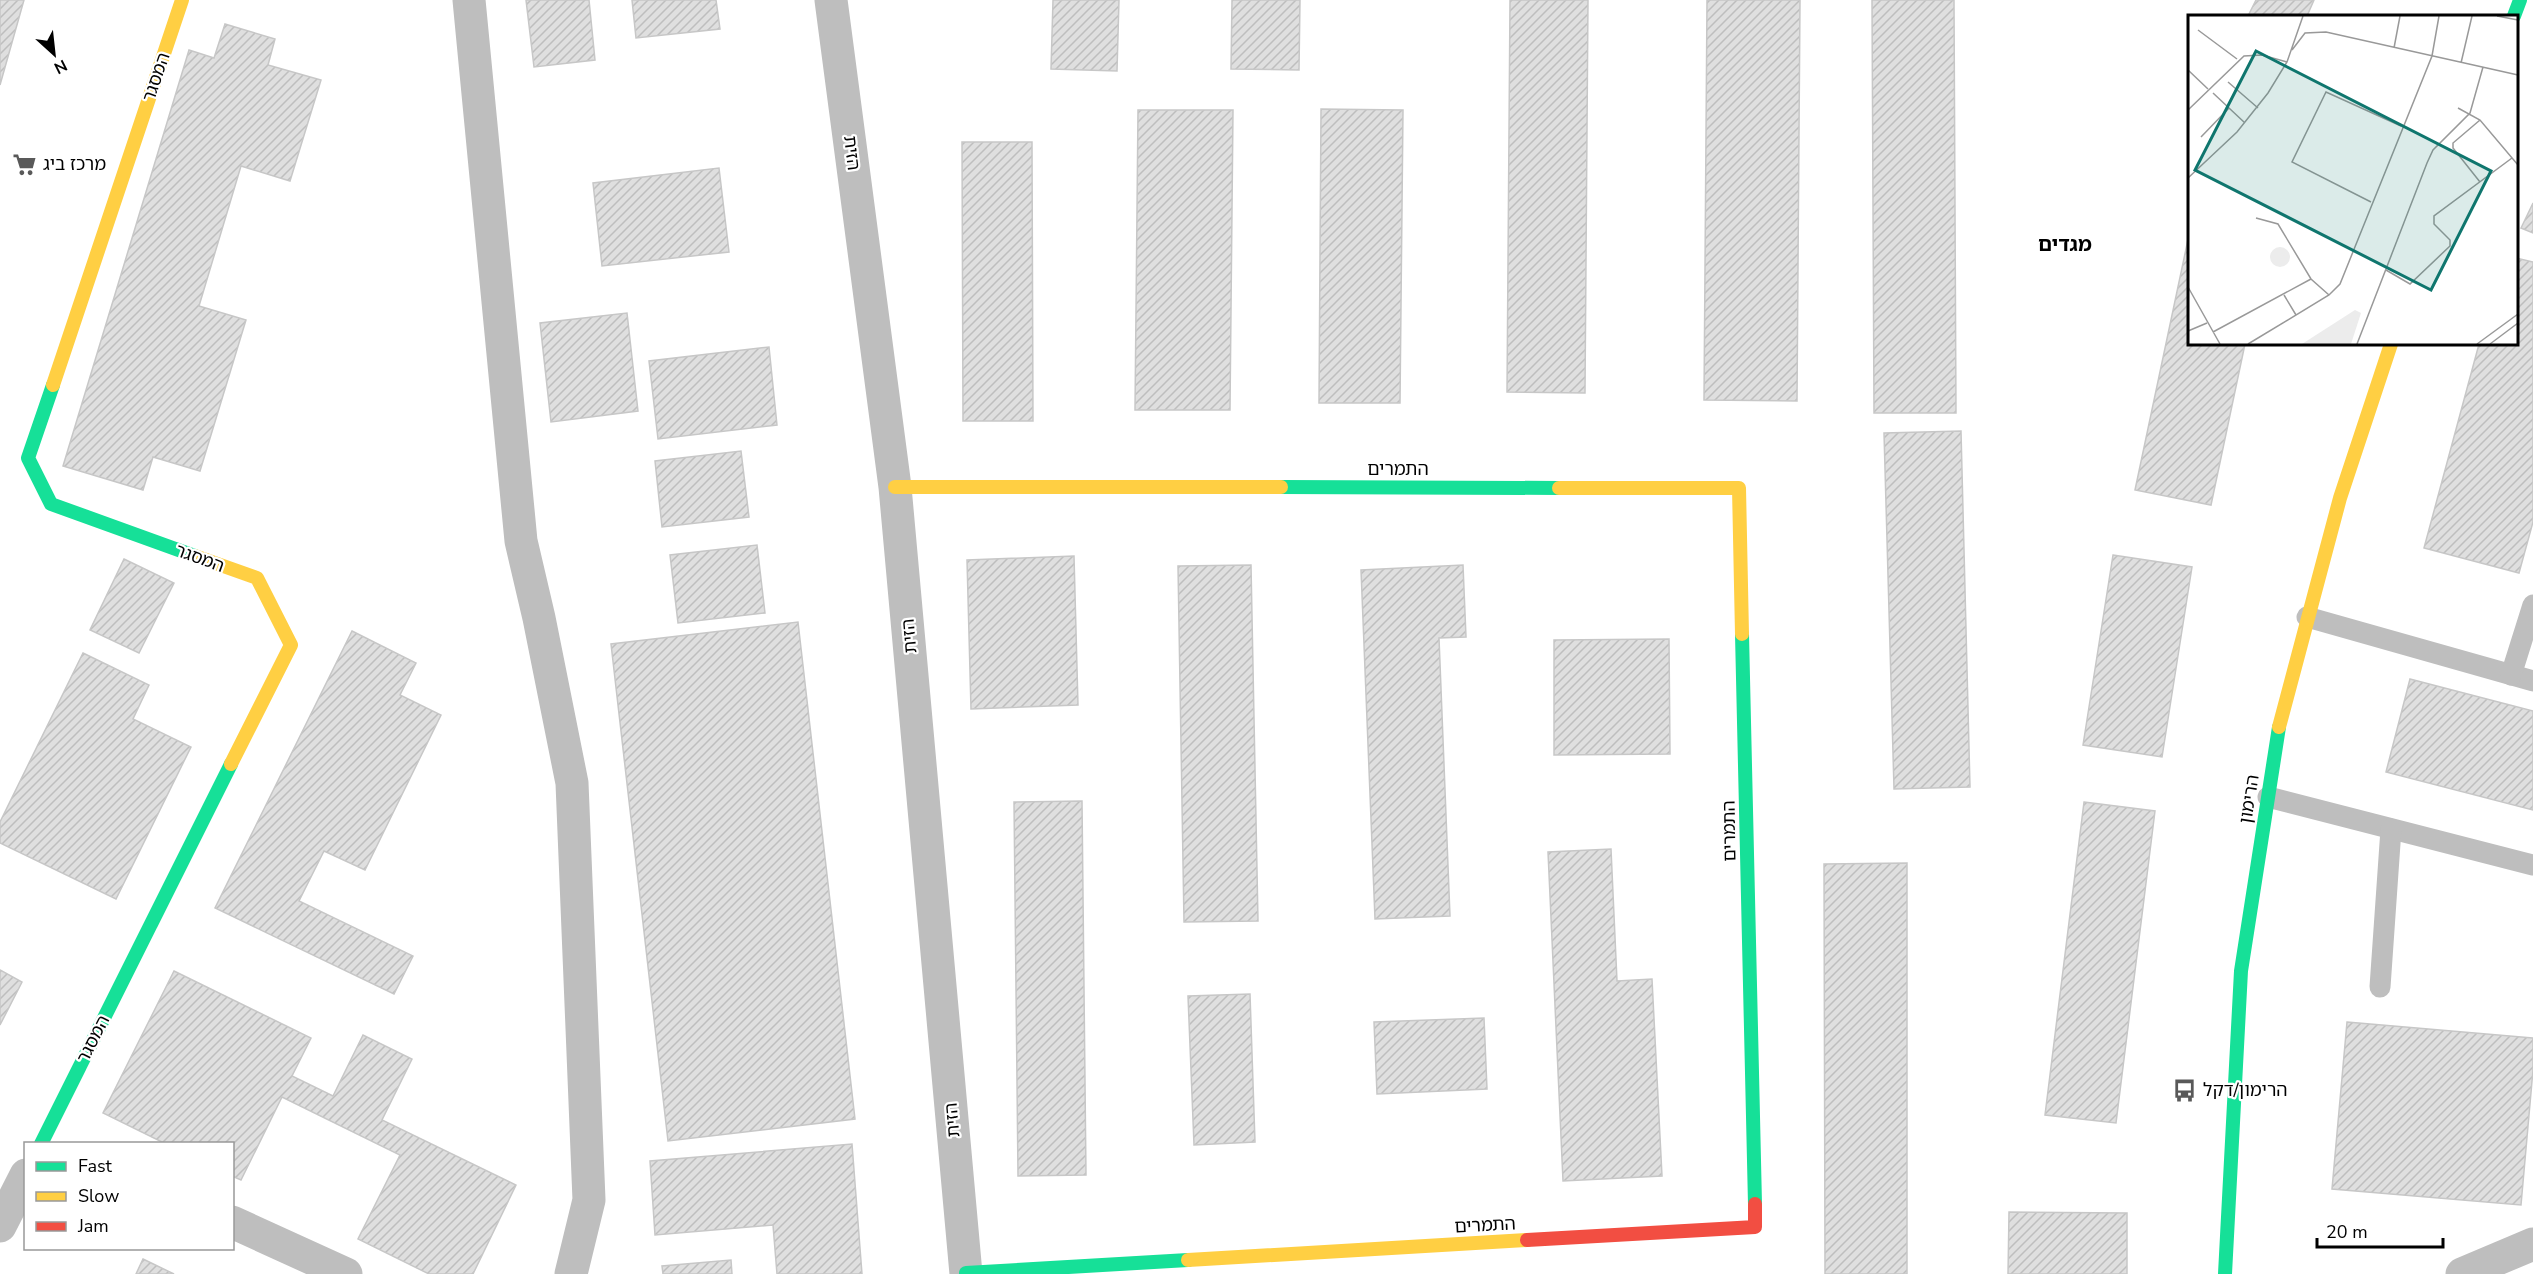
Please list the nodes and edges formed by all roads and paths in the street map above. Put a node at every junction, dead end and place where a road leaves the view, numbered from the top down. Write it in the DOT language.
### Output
graph roads {
  1 [pos="182,0"];
  2 [pos="469,0"];
  3 [pos="831,0"];
  4 [pos="2520,0"];
  5 [pos="2514,15"];
  6 [pos="2391,345"];
  7 [pos="895,487"];
  8 [pos="2533,605"];
  9 [pos="2307,617"];
  10 [pos="2511,675"];
  11 [pos="2533,681"];
  12 [pos="2268,797"];
  13 [pos="2391,829"];
  14 [pos="2533,865"];
  15 [pos="2380,987"];
  16 [pos="49,1141"];
  17 [pos="24,1179"];
  18 [pos="234,1223"];
  19 [pos="0,1226"];
  20 [pos="2533,1244"];
  21 [pos="1276,1264"];
  22 [pos="966,1273"];
  23 [pos="346,1274"];
  24 [pos="571,1274"];
  25 [pos="2224,1274"];
  26 [pos="2462,1274"];
  1 -- 16 [label="street, המסגר"];
  2 -- 24 [label="street"];
  3 -- 7 [label="street, הזית"];
  4 -- 5 [label="street"];
  6 -- 9 [label="street, הרימון"];
  7 -- 21 [label="street, התמרים"];
  7 -- 22 [label="street, הזית"];
  8 -- 10 [label="lane"];
  9 -- 10 [label="lane"];
  9 -- 12 [label="street, הרימון"];
  10 -- 11 [label="lane"];
  12 -- 13 [label="lane"];
  12 -- 25 [label="street, הרימון"];
  13 -- 14 [label="lane"];
  13 -- 15 [label="lane"];
  17 -- 19 [label="street"];
  18 -- 23 [label="street"];
  20 -- 26 [label="street"];
  21 -- 22 [label="street, התמרים"];
}
